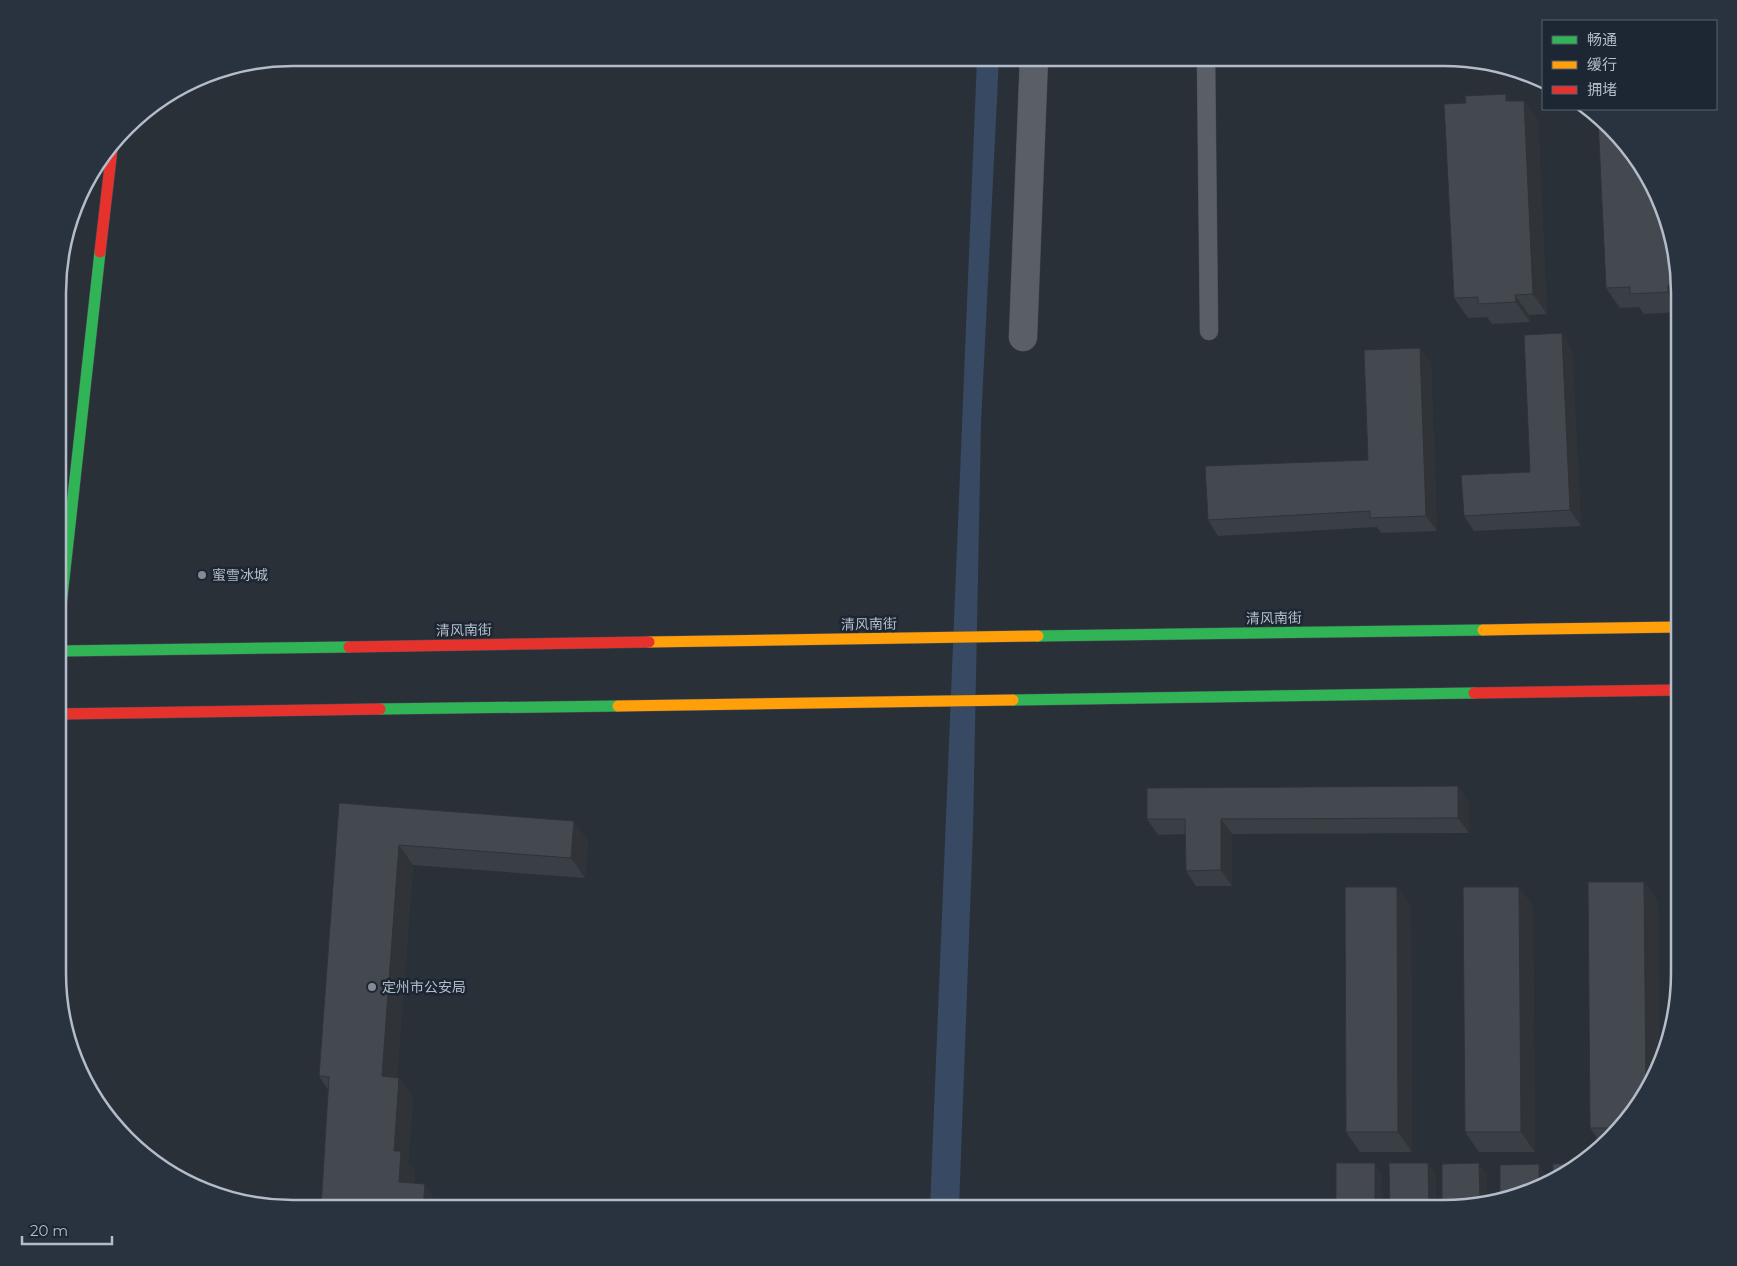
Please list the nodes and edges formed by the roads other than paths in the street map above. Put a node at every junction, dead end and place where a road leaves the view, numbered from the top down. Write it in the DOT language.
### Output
graph roads {
  1 [pos="1034,66"];
  2 [pos="1206,66"];
  3 [pos="111,158"];
  4 [pos="1209,331"];
  5 [pos="1023,337"];
  6 [pos="66,569"];
  7 [pos="1671,627"];
  8 [pos="66,651"];
  9 [pos="1671,690"];
  10 [pos="66,714"];
  1 -- 5 [label="street"];
  2 -- 4 [label="lane"];
  3 -- 6 [label="main road"];
  7 -- 8 [label="main road, 清风南街"];
  9 -- 10 [label="main road"];
}
